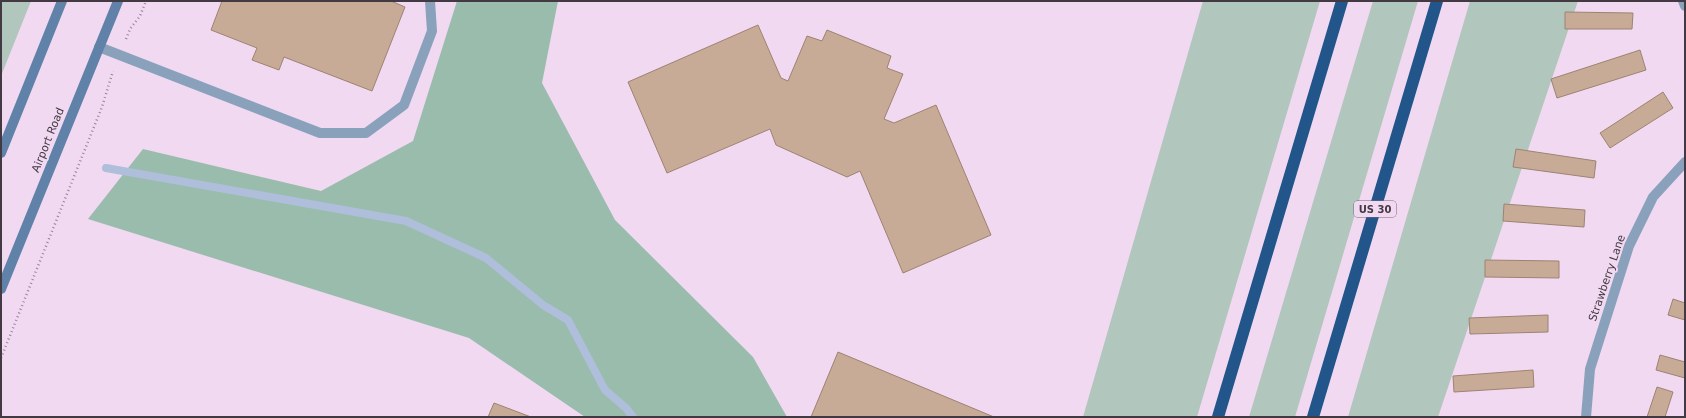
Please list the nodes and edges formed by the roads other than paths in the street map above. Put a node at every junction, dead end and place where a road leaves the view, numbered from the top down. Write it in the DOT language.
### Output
graph roads {
  1 [pos="62,1"];
  2 [pos="118,1"];
  3 [pos="430,1"];
  4 [pos="1342,1"];
  5 [pos="1437,1"];
  6 [pos="1683,1"];
  7 [pos="1685,6"];
  8 [pos="99,47"];
  9 [pos="1,152"];
  10 [pos="1685,162"];
  11 [pos="1,289"];
  12 [pos="1218,417"];
  13 [pos="1313,417"];
  14 [pos="1586,417"];
  1 -- 9 [label="main road"];
  2 -- 8 [label="main road, Airport Road"];
  3 -- 8 [label="street"];
  4 -- 12 [label="highway"];
  5 -- 13 [label="highway, US 30"];
  6 -- 7 [label="street"];
  8 -- 11 [label="main road, Airport Road"];
  10 -- 14 [label="street, Strawberry Lane"];
}
